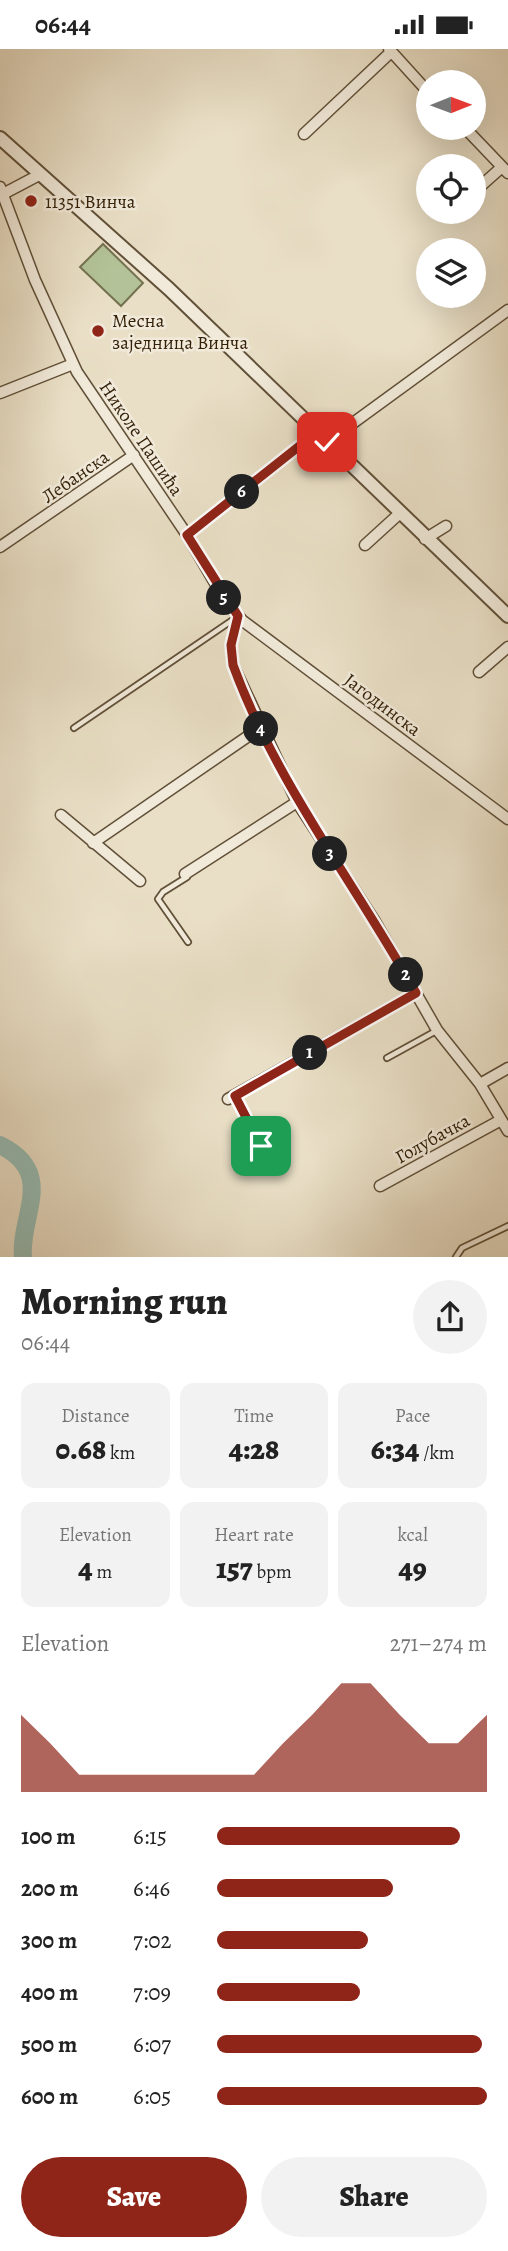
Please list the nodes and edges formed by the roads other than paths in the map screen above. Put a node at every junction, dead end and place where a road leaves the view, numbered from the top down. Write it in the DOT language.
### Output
graph roads {
  1 [pos="390,50"];
  2 [pos="416,79"];
  3 [pos="304,134"];
  4 [pos="0,138"];
  5 [pos="476,140"];
  6 [pos="505,170"];
  7 [pos="39,175"];
  8 [pos="486,183"];
  9 [pos="1,191"];
  10 [pos="508,310"];
  11 [pos="73,364"];
  12 [pos="0,393"];
  13 [pos="317,432"];
  14 [pos="327,442"];
  15 [pos="134,455"];
  16 [pos="399,514"];
  17 [pos="446,526"];
  18 [pos="187,535"];
  19 [pos="425,539"];
  20 [pos="365,545"];
  21 [pos="0,547"];
  22 [pos="238,616"];
  23 [pos="508,616"];
  24 [pos="508,647"];
  25 [pos="479,672"];
  26 [pos="260,728"];
  27 [pos="74,729"];
  28 [pos="297,802"];
  29 [pos="61,815"];
  30 [pos="508,819"];
  31 [pos="93,843"];
  32 [pos="188,872"];
  33 [pos="140,881"];
  34 [pos="188,942"];
  35 [pos="416,993"];
  36 [pos="437,1030"];
  37 [pos="387,1058"];
  38 [pos="508,1067"];
  39 [pos="480,1084"];
  40 [pos="231,1098"];
  41 [pos="501,1119"];
  42 [pos="508,1131"];
  43 [pos="261,1146"];
  44 [pos="380,1186"];
  45 [pos="508,1226"];
  46 [pos="456,1257"];
  1 -- 2 [label="street"];
  1 -- 3 [label="street"];
  4 -- 7 [label="street"];
  5 -- 6 [label="street"];
  6 -- 8 [label="street"];
  7 -- 9 [label="street"];
  7 -- 13 [label="street"];
  9 -- 11 [label="street, Николе Пашића"];
  10 -- 14 [label="street"];
  11 -- 12 [label="street"];
  11 -- 15 [label="street, Николе Пашића"];
  13 -- 14 [label="street"];
  13 -- 18 [label="street"];
  14 -- 16 [label="street"];
  15 -- 18 [label="street, Николе Пашића"];
  15 -- 21 [label="street, Лебанска"];
  16 -- 19 [label="street"];
  16 -- 20 [label="street"];
  17 -- 19 [label="street"];
  18 -- 22 [label="street, Николе Пашића"];
  19 -- 23 [label="street"];
  22 -- 26 [label="street"];
  22 -- 27 [label="lane"];
  22 -- 30 [label="street, Јагодинска"];
  24 -- 25 [label="street"];
  26 -- 28 [label="street"];
  26 -- 31 [label="street"];
  28 -- 32 [label="street"];
  28 -- 35 [label="street"];
  29 -- 31 [label="street"];
  31 -- 33 [label="street"];
  32 -- 34 [label="lane"];
  35 -- 36 [label="street"];
  35 -- 40 [label="street"];
  36 -- 37 [label="lane"];
  36 -- 39 [label="street"];
  38 -- 39 [label="street"];
  39 -- 41 [label="street"];
  40 -- 43 [label="lane"];
  41 -- 42 [label="street"];
  41 -- 44 [label="street, Голубачка"];
  45 -- 46 [label="lane"];
}
